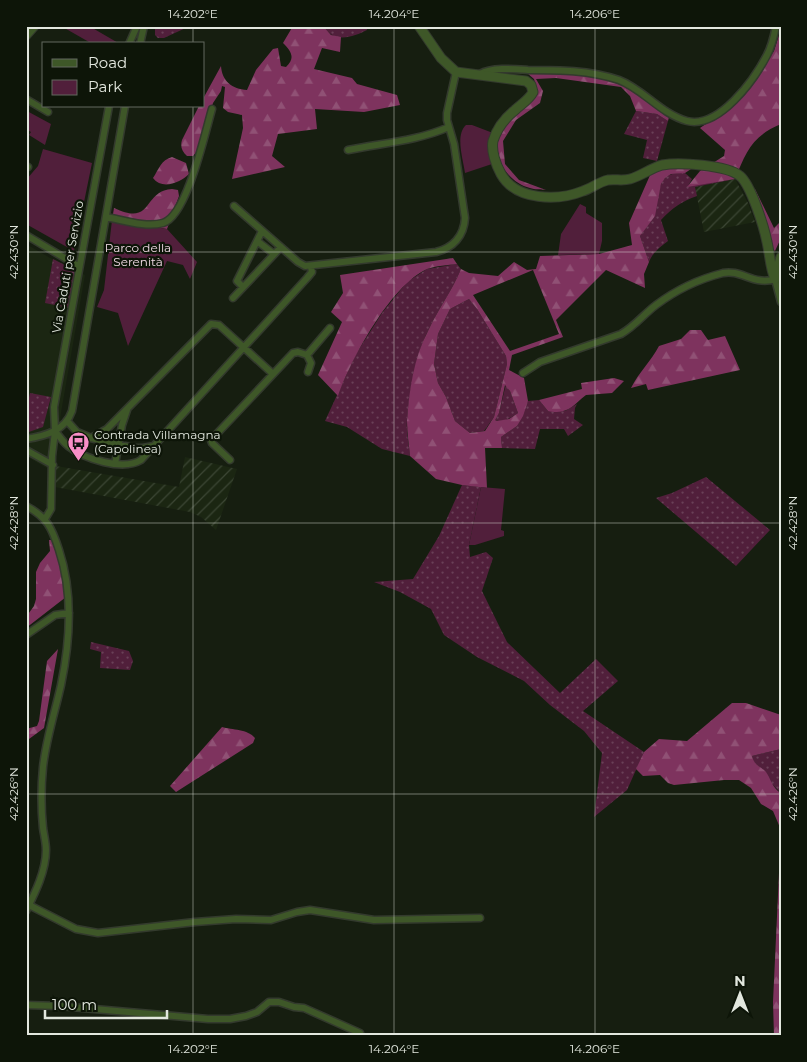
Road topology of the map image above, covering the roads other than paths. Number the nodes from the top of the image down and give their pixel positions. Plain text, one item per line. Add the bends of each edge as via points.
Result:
1 (34, 26) edge
2 (138, 26) edge
3 (144, 26) edge
4 (419, 26) edge
5 (776, 26) edge
6 (26, 35) edge
7 (130, 42) edge
8 (140, 42) edge
9 (456, 72) junction
10 (478, 76) junction
11 (26, 99) edge
12 (109, 108) edge
13 (125, 108) edge
14 (212, 109) dead end
15 (48, 112) dead end
16 (448, 127) junction
17 (348, 150) dead end
18 (234, 206) dead end
19 (106, 216) junction
20 (262, 231) junction
21 (26, 234) edge
22 (257, 241) junction
23 (281, 247) junction
24 (274, 254) junction
25 (781, 257) edge
26 (78, 266) junction
27 (312, 266) junction
28 (775, 279) junction
29 (244, 287) junction
30 (234, 298) dead end
31 (781, 302) edge
32 (330, 328) dead end
33 (244, 348) junction
34 (307, 355) junction
35 (308, 372) dead end
36 (523, 373) dead end
37 (273, 374) junction
38 (128, 408) junction
39 (68, 422) junction
40 (55, 431) junction
41 (92, 438) junction
42 (26, 440) edge
43 (119, 445) junction
44 (155, 446) junction
45 (26, 450) edge
46 (230, 460) dead end
47 (115, 464) junction
48 (53, 467) junction
49 (26, 506) edge
50 (45, 518) junction
51 (69, 614) junction
52 (26, 635) edge
53 (28, 908) edge
54 (480, 918) dead end
55 (26, 1005) edge
56 (360, 1034) dead end

1 - 6 street
2 - 7 street
3 - 8 street
4 - 9 street
5 - 10 street via 767,55 750,80 729,106 702,122 686,121 622,81 608,77 578,71 520,69 484,72
9 - 10 street
9 - 16 street via 447,112
10 - 28 street via 526,81 533,92 501,123 493,141 496,164 507,182 528,194 561,197 585,191 608,180 630,179 663,165 700,164 738,174 756,205
11 - 15 street
12 - 26 street, Via Caduti per Servizio
13 - 19 street
14 - 19 street via 186,195 174,216 159,224 144,224
16 - 17 street via 430,135
16 - 27 street via 454,144 465,218 456,242 436,252
18 - 20 street
19 - 39 street
20 - 22 street
20 - 23 street
21 - 26 street
22 - 24 street
22 - 29 street via 237,281
23 - 24 street
23 - 27 street via 298,262
24 - 29 street
25 - 28 street
26 - 40 street, Via Caduti per Servizio via 54,407
27 - 33 street via 312,272
28 - 31 street
28 - 36 street via 765,282 732,272 712,276 673,293 629,330 540,362
29 - 30 street
32 - 34 street
33 - 37 street
33 - 38 street via 219,325 211,324
33 - 44 street
34 - 35 street via 311,363
34 - 37 street via 293,353
37 - 46 street via 211,440
38 - 41 street via 107,429
38 - 43 street
39 - 40 street
39 - 41 street via 77,432
40 - 42 street
40 - 47 street via 67,446
40 - 48 street, Via Caduti per Servizio
41 - 43 street
43 - 44 street
43 - 47 street
44 - 47 street via 136,463
45 - 48 street
48 - 50 street, Via Caduti per Servizio via 51,509
49 - 50 street
50 - 51 street via 67,577
51 - 52 street via 55,615
51 - 53 street via 61,683 43,766 45,860
53 - 54 street via 76,929 98,933 195,922 271,920 310,910 374,920
55 - 56 street via 230,1019 257,1012 273,1001 304,1008

